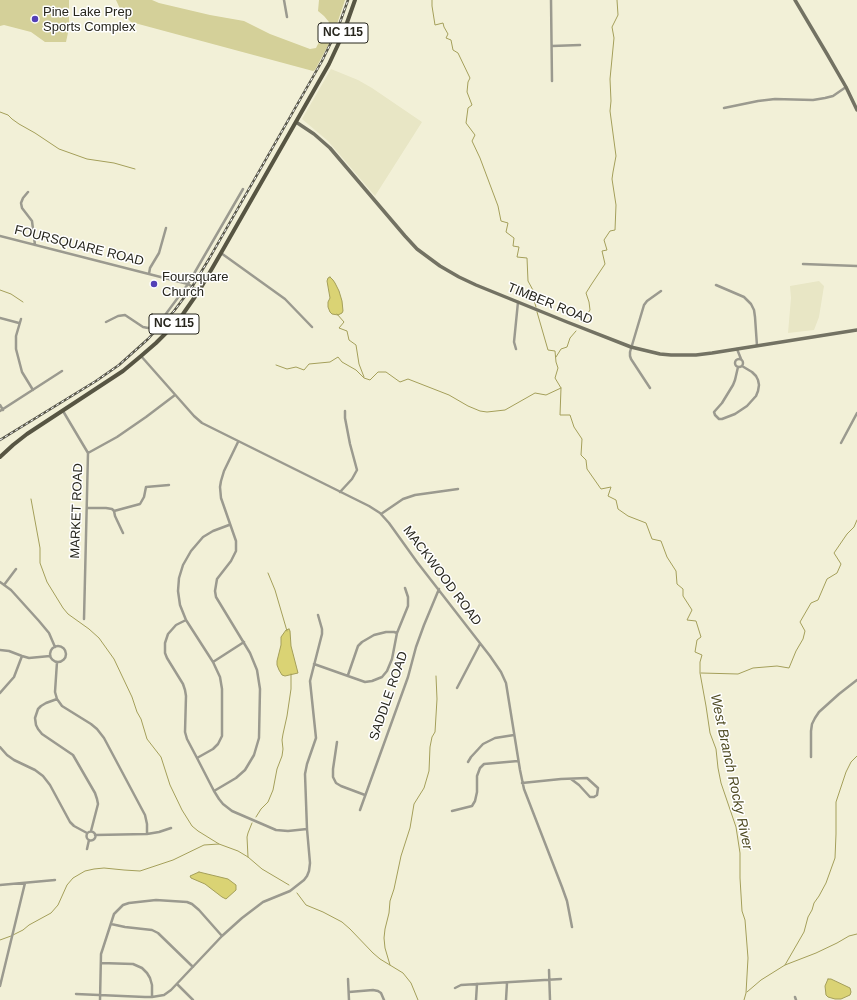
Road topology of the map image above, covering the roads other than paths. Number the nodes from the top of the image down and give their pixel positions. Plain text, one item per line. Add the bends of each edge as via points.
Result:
1 (284, 0) edge
2 (355, 0) edge
3 (551, 0) edge
4 (795, 0) edge
5 (287, 17) dead end
6 (580, 45) dead end
7 (552, 46) junction
8 (552, 81) dead end
9 (846, 87) junction
10 (724, 108) dead end
11 (857, 110) edge
12 (296, 122) junction
13 (243, 189) dead end
14 (28, 192) dead end
15 (166, 228) dead end
16 (0, 236) edge
17 (35, 245) junction
18 (221, 253) junction
19 (803, 264) dead end
20 (857, 266) edge
21 (149, 274) junction
22 (188, 284) junction
23 (716, 285) dead end
24 (199, 291) junction
25 (661, 291) dead end
26 (518, 302) junction
27 (0, 318) edge
28 (21, 319) dead end
29 (106, 322) dead end
30 (19, 323) junction
31 (312, 327) dead end
32 (857, 330) edge
33 (757, 346) junction
34 (631, 347) junction
35 (516, 349) dead end
36 (738, 351) junction
37 (141, 356) junction
38 (739, 360) junction
39 (740, 366) junction
40 (62, 371) dead end
41 (650, 388) dead end
42 (33, 390) junction
43 (175, 395) junction
44 (0, 406) edge
45 (1, 411) edge
46 (63, 411) junction
47 (345, 411) dead end
48 (857, 413) edge
49 (238, 442) junction
50 (841, 444) dead end
51 (88, 453) junction
52 (0, 457) edge
53 (168, 485) dead end
54 (458, 489) dead end
55 (340, 492) junction
56 (87, 508) junction
57 (114, 511) junction
58 (381, 514) junction
59 (229, 525) junction
60 (122, 533) dead end
61 (16, 569) dead end
62 (0, 582) edge
63 (4, 586) junction
64 (405, 588) dead end
65 (439, 589) junction
66 (318, 615) dead end
67 (84, 619) dead end
68 (186, 620) junction
69 (397, 634) junction
70 (244, 642) junction
71 (480, 644) junction
72 (55, 647) junction
73 (0, 650) edge
74 (22, 656) junction
75 (50, 656) junction
76 (57, 662) junction
77 (213, 662) junction
78 (314, 664) junction
79 (348, 675) junction
80 (857, 680) edge
81 (457, 688) dead end
82 (0, 694) edge
83 (57, 699) junction
84 (514, 735) junction
85 (337, 742) dead end
86 (0, 747) edge
87 (811, 757) dead end
88 (197, 758) junction
89 (518, 761) junction
90 (468, 762) dead end
91 (571, 779) junction
92 (522, 783) junction
93 (214, 791) junction
94 (365, 795) junction
95 (360, 810) dead end
96 (452, 811) dead end
97 (171, 828) dead end
98 (307, 829) junction
99 (92, 831) junction
100 (87, 833) junction
101 (148, 834) junction
102 (95, 835) junction
103 (89, 840) junction
104 (87, 849) dead end
105 (55, 880) dead end
106 (25, 883) junction
107 (0, 886) edge
108 (111, 924) junction
109 (572, 927) dead end
110 (222, 936) junction
111 (101, 963) junction
112 (193, 967) junction
113 (549, 970) dead end
114 (348, 979) dead end
115 (561, 979) dead end
116 (550, 980) junction
117 (507, 982) junction
118 (177, 984) junction
119 (477, 984) junction
120 (0, 986) edge
121 (455, 988) dead end
122 (349, 992) junction
123 (76, 994) dead end
124 (100, 995) junction
125 (152, 997) junction
126 (100, 1000) edge
127 (194, 1000) edge
128 (349, 1000) edge
129 (384, 1000) edge
130 (476, 1000) edge
131 (506, 1000) edge
132 (550, 1000) edge

1 - 5 street
2 - 12 main road, NC 115 via 333,55
3 - 7 street
4 - 9 street
6 - 7 street
7 - 8 street
9 - 10 street via 825,98 758,100
9 - 11 street
12 - 18 main road, NC 115
12 - 26 street, TIMBER ROAD via 330,148 417,249 445,270
13 - 22 street
14 - 17 street via 21,203 32,221
15 - 21 street via 159,254
16 - 17 street, FOURSQUARE ROAD
17 - 21 street, FOURSQUARE ROAD
18 - 24 main road, NC 115
18 - 31 street via 285,299
19 - 20 street
21 - 22 street, FOURSQUARE ROAD
22 - 24 street, FOURSQUARE ROAD
22 - 29 street via 157,326 143,327 125,316 118,316
23 - 33 street via 744,297 751,304 755,317
24 - 37 main road, NC 115 via 170,329
25 - 34 street via 644,304
26 - 34 street, TIMBER ROAD
26 - 35 street via 514,342
27 - 30 street
28 - 30 street
30 - 42 street via 16,349 22,372
32 - 33 street, TIMBER ROAD
33 - 36 street, TIMBER ROAD
34 - 36 street, TIMBER ROAD via 678,355
34 - 41 street via 631,359
36 - 38 street
37 - 43 street, MACKWOOD ROAD
37 - 46 main road, NC 115
38 - 39 street via 743,363
38 - 39 street via 735,361 735,364
39 - 39 street via 756,376 758,391 747,406 735,414 719,419 714,412 733,385
40 - 42 street
42 - 45 street
43 - 49 street, MACKWOOD ROAD via 202,423
43 - 51 street via 117,437
44 - 45 street
46 - 51 street, MARKET ROAD
46 - 52 main road, NC 115 via 27,434
47 - 55 street via 350,444 358,470
48 - 50 street
49 - 55 street, MACKWOOD ROAD
49 - 59 street via 224,471 220,487
51 - 56 street, MARKET ROAD
53 - 57 street via 146,488 140,504
54 - 58 street via 403,499
55 - 58 street, MACKWOOD ROAD
56 - 57 street via 106,508
56 - 67 street, MARKET ROAD
57 - 60 street
58 - 65 street, MACKWOOD ROAD
59 - 68 street via 213,530 203,537 183,565 178,591
59 - 70 street via 236,541 236,551 217,579 215,591 216,597
61 - 63 street
62 - 63 street
63 - 72 street via 11,590 49,633
64 - 69 street via 408,606
65 - 71 street, MACKWOOD ROAD
65 - 94 street, SADDLE ROAD via 416,647 408,677
66 - 78 street via 322,634
68 - 77 street
68 - 88 street via 171,630 164,648 185,690 185,732
69 - 79 street via 386,632 362,642 358,646
69 - 79 street via 392,659 382,677 365,682
70 - 77 street
70 - 93 street via 259,678 258,744 245,770
71 - 81 street
71 - 84 street, MACKWOOD ROAD via 506,683
72 - 75 street via 51,650
72 - 76 street via 62,646 66,653 64,659
73 - 74 street
74 - 75 street
74 - 82 street via 14,677
75 - 76 street
76 - 83 street
77 - 88 street via 222,689 222,736 213,749
78 - 79 street
78 - 98 street via 310,680 316,738 305,774
80 - 87 street via 815,718 811,731
83 - 99 street via 38,709 36,725 42,734 74,755 95,793 97,808
83 - 101 street via 62,706 91,724 104,738 145,815
84 - 89 street, MACKWOOD ROAD
84 - 90 street via 494,738 483,744
85 - 94 street via 333,769 336,783
86 - 100 street via 14,760 43,776 70,822
88 - 93 street
89 - 92 street, MACKWOOD ROAD
89 - 96 street via 484,764 480,768 477,792 472,806
91 - 91 street via 590,797 597,795 598,788 587,778
91 - 92 street
92 - 109 street, MACKWOOD ROAD via 567,901
93 - 98 street via 223,804 232,811 267,826 282,831
94 - 95 street, SADDLE ROAD
97 - 101 street
98 - 110 street via 310,863 304,880 290,891 260,904
99 - 100 street
99 - 102 street
100 - 103 street via 86,837
101 - 102 street
102 - 103 street via 94,839
103 - 104 street
105 - 106 street
106 - 107 street
106 - 120 street
108 - 110 street via 114,914 123,905 156,900 178,901 192,904
108 - 111 street via 102,948
108 - 112 street via 158,932
110 - 112 street
111 - 124 street
111 - 125 street via 133,964 142,968 150,978
112 - 118 street
113 - 116 street
114 - 122 street
115 - 116 street
116 - 117 street
116 - 132 street
117 - 119 street
117 - 131 street
118 - 125 street via 164,994
118 - 127 street
119 - 121 street
119 - 130 street
122 - 128 street
122 - 129 street via 378,991
123 - 124 street
124 - 125 street
124 - 126 street

